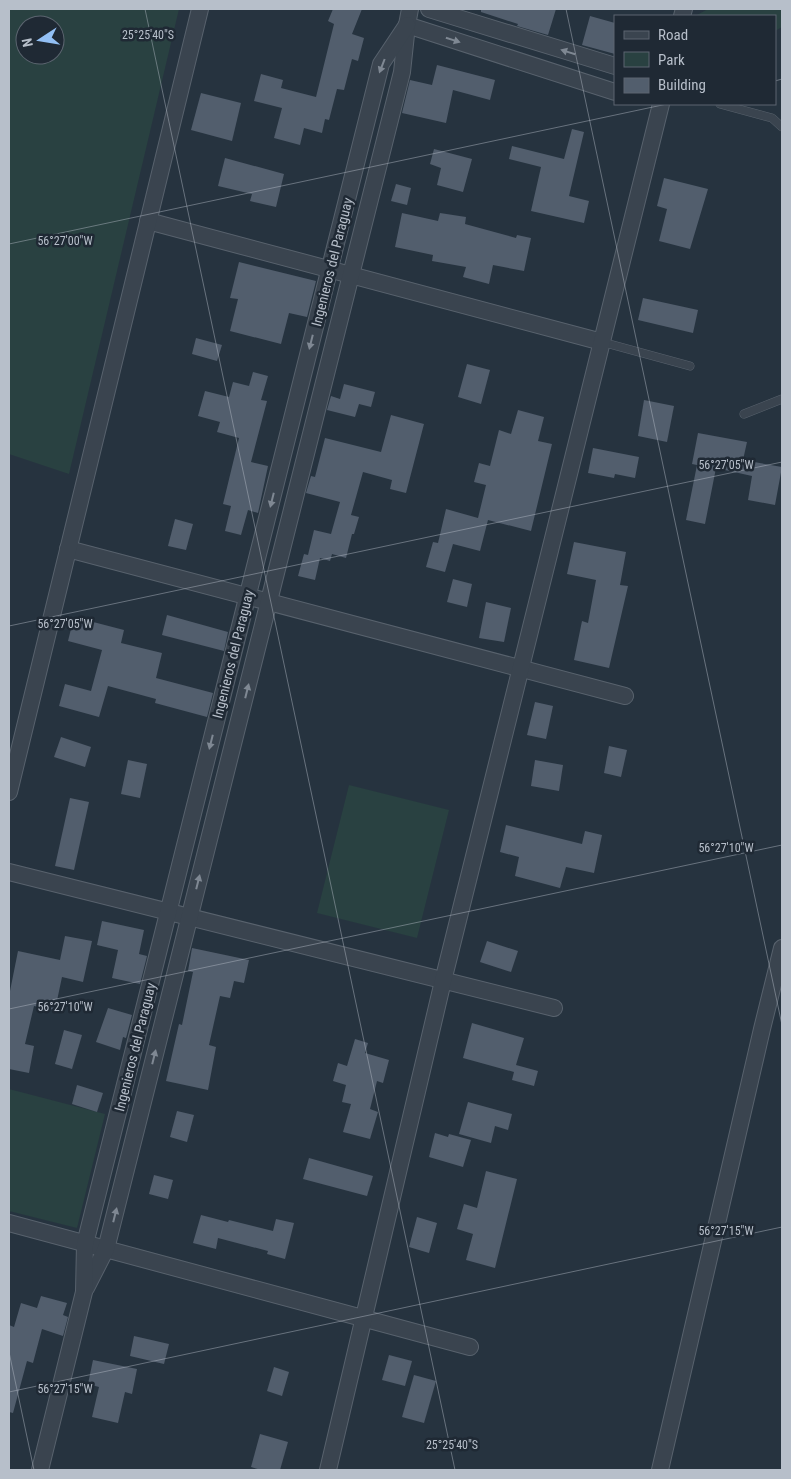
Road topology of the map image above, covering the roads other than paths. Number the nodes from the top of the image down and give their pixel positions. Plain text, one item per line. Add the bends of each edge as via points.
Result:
1 (200, 9) edge
2 (429, 9) edge
3 (408, 17) edge
4 (614, 66) edge
5 (614, 92) edge
6 (657, 105) edge
7 (724, 105) edge
8 (782, 126) edge
9 (148, 221) junction
10 (330, 269) junction
11 (351, 275) junction
12 (602, 342) junction
13 (690, 366) dead end
14 (782, 399) edge
15 (744, 414) dead end
16 (68, 548) junction
17 (248, 596) junction
18 (269, 602) junction
19 (520, 669) junction
20 (625, 696) dead end
21 (9, 792) edge
22 (9, 872) edge
23 (169, 912) junction
24 (190, 917) junction
25 (782, 948) edge
26 (443, 981) junction
27 (554, 1008) dead end
28 (9, 1223) edge
29 (85, 1244) junction
30 (106, 1249) junction
31 (84, 1292) junction
32 (364, 1319) junction
33 (470, 1347) dead end
34 (40, 1470) edge
35 (328, 1470) edge
36 (660, 1470) edge

1 - 9 street
4 -> 2 street
3 -> 5 street
3 -> 10 street, Ingenieros del Paraguay via 381,64
3 - 11 street, Ingenieros del Paraguay via 402,72
6 - 12 street
7 - 8 lane via 772,118
9 - 10 street
9 - 16 street
10 - 11 street
10 -> 17 street, Ingenieros del Paraguay
11 - 12 street
11 - 18 street, Ingenieros del Paraguay
12 - 13 lane
12 - 19 street
14 - 15 lane
16 - 17 street
16 - 21 street
17 - 18 street
17 -> 23 street, Ingenieros del Paraguay
18 - 19 street
24 -> 18 street, Ingenieros del Paraguay
19 - 20 street
19 - 26 street
22 - 23 street
23 - 24 street
23 - 29 street, Ingenieros del Paraguay
24 - 26 street
30 -> 24 street, Ingenieros del Paraguay
25 - 36 street
26 - 27 street
26 - 32 street
28 - 29 street
29 - 30 street
29 - 31 street, Ingenieros del Paraguay
30 - 31 street, Ingenieros del Paraguay
30 - 32 street
31 - 34 street, Ingenieros del Paraguay
32 - 33 street
32 - 35 street

